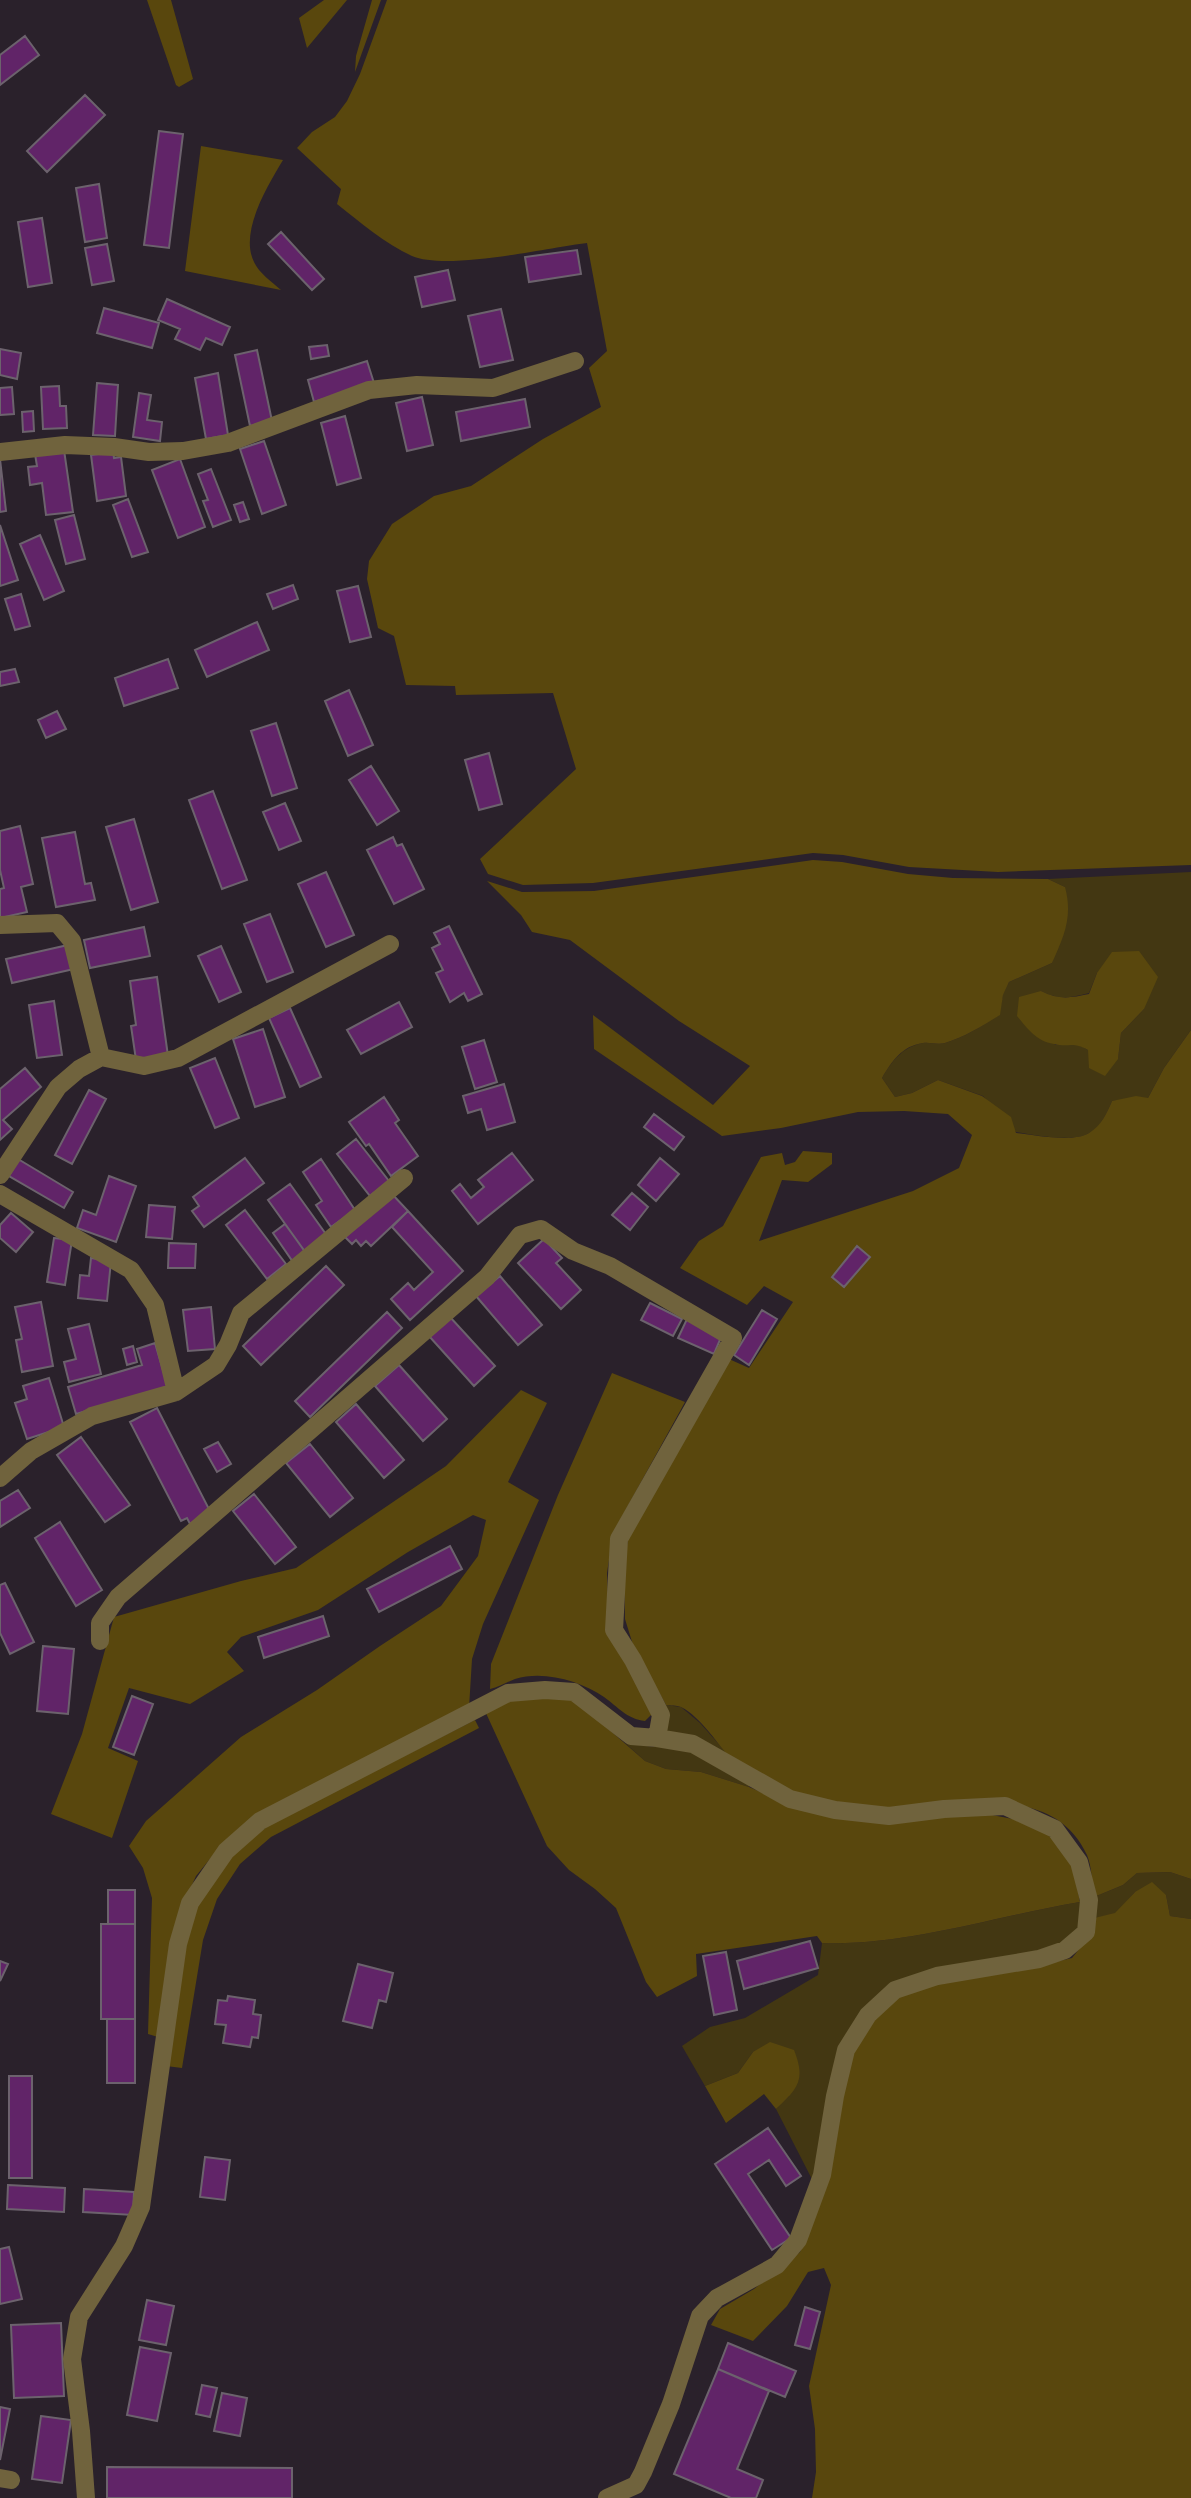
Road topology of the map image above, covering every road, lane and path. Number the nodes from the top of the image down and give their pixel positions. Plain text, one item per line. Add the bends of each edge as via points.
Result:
1 (575, 361) dead end
2 (0, 452) edge
3 (0, 925) edge
4 (390, 944) dead end
5 (101, 1057) junction
6 (0, 1175) edge
7 (404, 1178) dead end
8 (0, 1194) edge
9 (176, 1392) junction
10 (0, 1478) edge
11 (100, 1641) dead end
12 (657, 1738) junction
13 (86, 2498) edge
14 (607, 2498) edge

1 - 2 street via 493,388 417,385 369,390 229,443 183,451 65,445
3 - 5 street via 57,923 72,941
4 - 5 street via 178,1058 144,1066
5 - 6 street via 58,1087
7 - 9 street via 241,1313 216,1365
8 - 9 street via 131,1270 155,1305
9 - 10 street via 92,1416 30,1451
11 - 12 street via 100,1623 118,1597 487,1277 520,1235 541,1229 733,1338 619,1539 614,1630 661,1715
12 - 13 street via 631,1736 574,1692 508,1693 260,1821 226,1851 190,1903 178,1944 141,2207 124,2246 79,2317 72,2359
12 - 14 street via 693,1744 790,1799 835,1810 889,1816 1005,1806 1055,1829 1079,1862 1089,1900 1086,1931 1065,1950 1040,1959 937,1976 895,1990 868,2015 846,2050 822,2175 798,2240 777,2265 717,2298 700,2316 643,2472 636,2485

